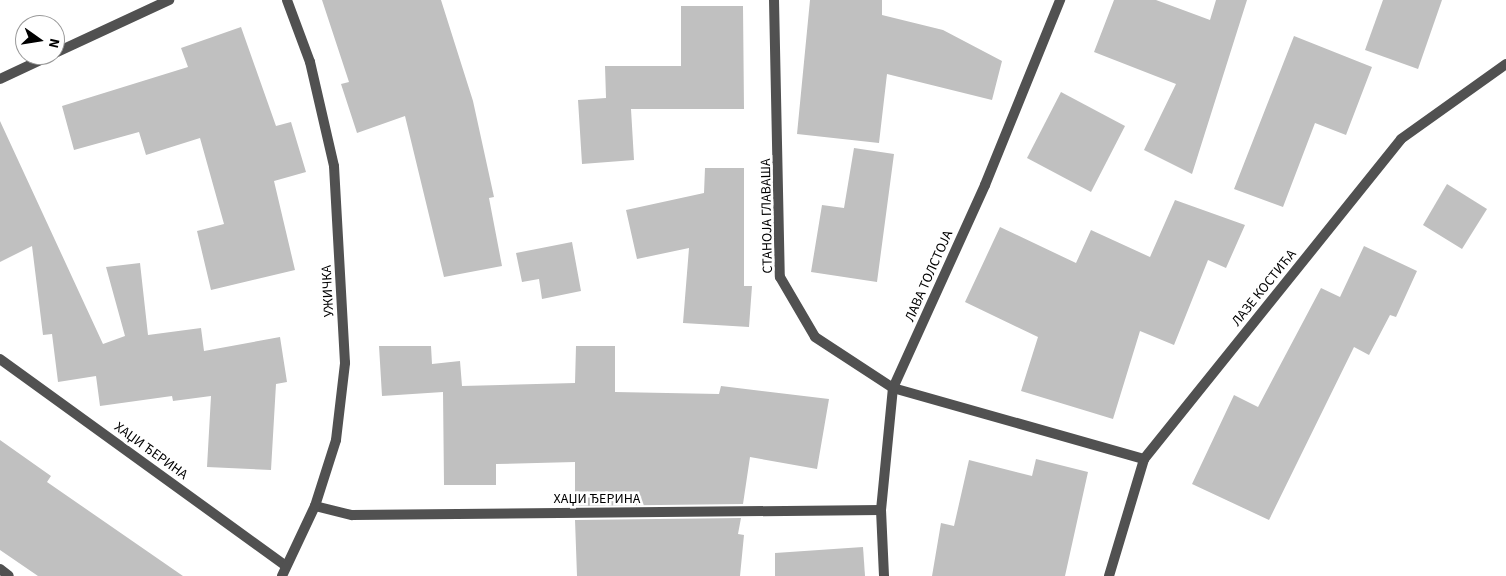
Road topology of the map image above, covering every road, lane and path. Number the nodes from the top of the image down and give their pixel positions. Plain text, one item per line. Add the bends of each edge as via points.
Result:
1 (169, 0) edge
2 (287, 0) edge
3 (774, 0) edge
4 (1060, 0) edge
5 (65, 48) edge
6 (1506, 64) edge
7 (30, 65) edge
8 (0, 79) edge
9 (0, 359) edge
10 (893, 388) junction
11 (1144, 459) junction
12 (315, 506) junction
13 (881, 510) junction
14 (286, 566) junction
15 (0, 569) edge
16 (9, 576) edge
17 (282, 576) edge
18 (884, 576) edge
19 (1109, 576) edge

1 - 5 street
2 - 12 street, УЖИЧКА via 310,62 334,166 342,274 345,363 336,440
3 - 10 street, СТАНОЈА ГЛАВАША via 780,277 814,337
4 - 10 street, ЛАВА ТОЛСТОЈА via 985,185
6 - 11 street, ЛАЗЕ КОСТИЋА via 1402,139
7 - 8 street
9 - 14 street, ХАЏИ ЂЕРИНА
10 - 11 street, СТАНОЈА ГЛАВАША
10 - 13 street, ЛАВА ТОЛСТОЈА
11 - 19 street, ЛАЗЕ КОСТИЋА
12 - 13 street, ХАЏИ ЂЕРИНА via 352,514
12 - 14 street, УЖИЧКА
13 - 18 street, ЛАВА ТОЛСТОЈА
14 - 17 street, УЖИЧКА
15 - 16 street

